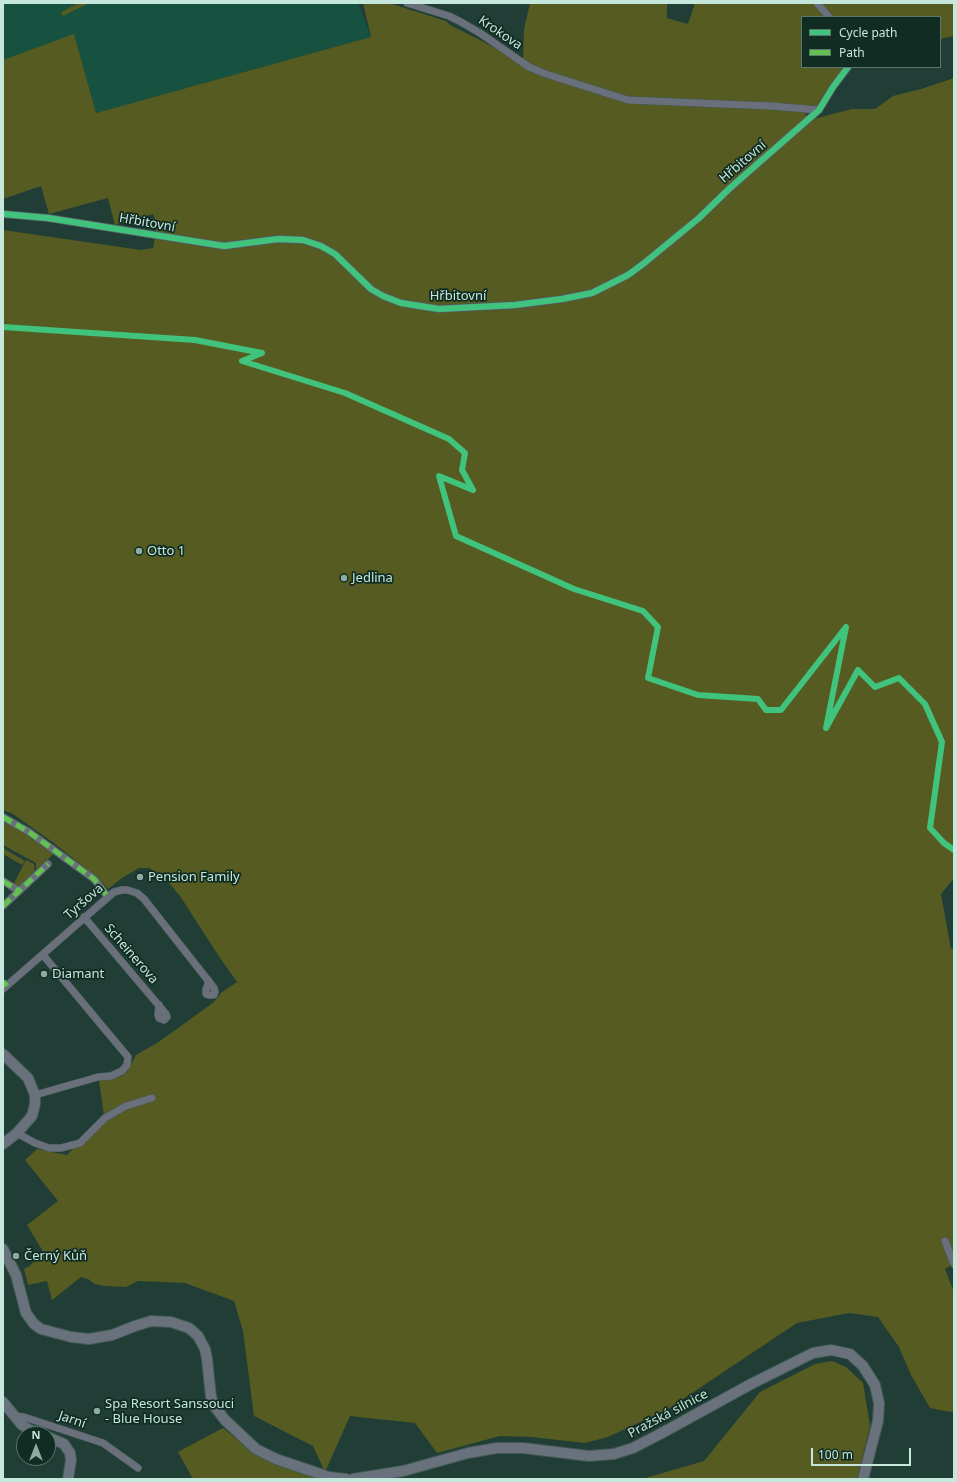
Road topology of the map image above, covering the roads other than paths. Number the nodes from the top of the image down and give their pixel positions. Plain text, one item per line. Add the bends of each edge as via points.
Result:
1 (407, 3) edge
2 (817, 3) edge
3 (827, 16) edge
4 (847, 68) edge
5 (819, 110) junction
6 (3, 214) edge
7 (3, 817) edge
8 (48, 864) dead end
9 (3, 882) edge
10 (19, 891) junction
11 (108, 897) junction
12 (3, 906) edge
13 (84, 917) junction
14 (43, 955) junction
15 (208, 980) dead end
16 (4, 986) edge
17 (159, 1005) dead end
18 (3, 1054) edge
19 (35, 1095) junction
20 (152, 1098) dead end
21 (17, 1133) junction
22 (3, 1144) edge
23 (945, 1242) dead end
24 (3, 1249) edge
25 (954, 1264) edge
26 (3, 1402) edge
27 (14, 1416) junction
28 (25, 1426) edge
29 (56, 1440) edge
30 (138, 1468) dead end
31 (68, 1479) edge
32 (346, 1479) edge
33 (353, 1479) edge
34 (863, 1479) edge

1 - 5 street, Krokova via 461,22 529,67 628,100
2 - 3 street
4 - 5 street, Hřbitovní
5 - 6 street, Hřbitovní via 699,218 628,275 592,293 515,306 439,309 401,303 371,289 335,254 303,240 278,239 224,246 48,218
7 - 11 street via 29,832 94,880
8 - 10 street
9 - 10 street
10 - 12 street
11 - 13 street, Tyršova
11 - 15 street, Tyršova via 118,890 137,893
13 - 14 street, Tyršova
13 - 17 street, Scheinerova
14 - 16 street, Tyršova
14 - 19 street via 128,1057 122,1071 111,1076 98,1077
18 - 19 street via 28,1078
19 - 21 street via 32,1116
20 - 21 street via 121,1109 105,1118 80,1143 61,1148 35,1144
21 - 22 street
23 - 25 street
24 - 32 street via 16,1276 26,1312 41,1329 89,1339 112,1335 151,1321 171,1322 189,1328 198,1336 205,1349 211,1397 225,1420 256,1449 276,1459 329,1477
26 - 27 street
27 - 28 street
27 - 30 street, Jarní via 103,1443
29 - 31 street via 64,1444 70,1453
33 - 34 street, Pražská silnice via 403,1471 468,1453 497,1448 523,1448 589,1456 614,1454 633,1448 813,1353 831,1350 850,1354 863,1366 875,1385 879,1403 878,1421

